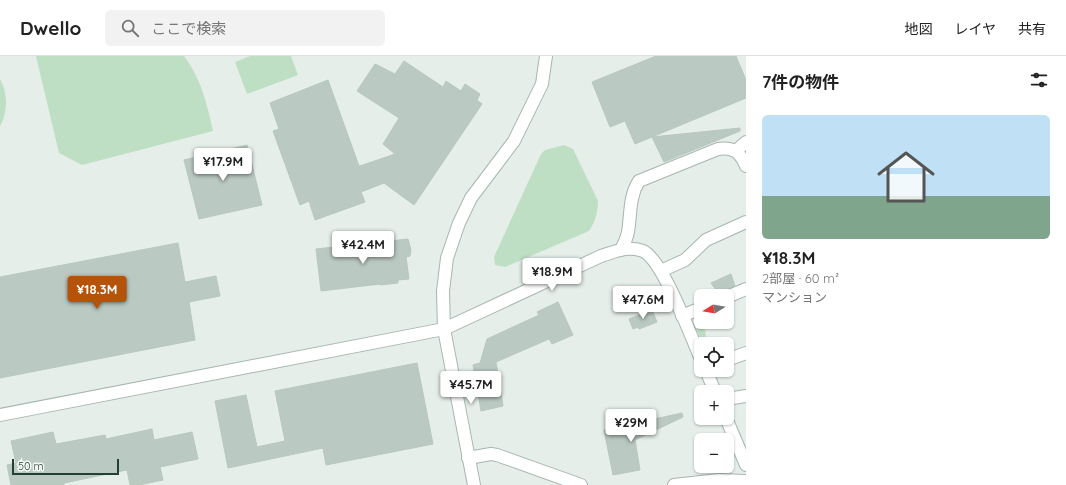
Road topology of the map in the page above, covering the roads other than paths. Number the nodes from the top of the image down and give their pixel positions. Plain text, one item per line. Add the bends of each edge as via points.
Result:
1 (546, 56) edge
2 (746, 142) edge
3 (736, 151) junction
4 (746, 166) edge
5 (746, 222) edge
6 (621, 250) junction
7 (661, 271) junction
8 (746, 289) edge
9 (734, 294) edge
10 (694, 311) edge
11 (682, 316) junction
12 (444, 328) junction
13 (694, 343) edge
14 (746, 353) edge
15 (734, 357) edge
16 (746, 396) edge
17 (734, 398) edge
18 (0, 415) edge
19 (729, 425) edge
20 (468, 458) junction
21 (746, 465) edge
22 (746, 481) edge
23 (474, 485) edge
24 (581, 485) edge
25 (674, 485) edge

1 - 12 street via 542,84 514,141 471,198 459,223 447,258 443,291
2 - 3 street
3 - 4 street
3 - 6 street via 728,148 718,149 639,181 633,192 628,234
5 - 7 street via 706,240 685,260
6 - 7 street via 634,249 644,252
6 - 12 street via 601,256
7 - 11 street
8 - 9 street
10 - 11 street
11 - 13 street
12 - 18 street
12 - 20 street
14 - 15 street
16 - 17 street
19 - 21 street
20 - 23 street
20 - 24 street via 497,455
22 - 25 street via 719,480

